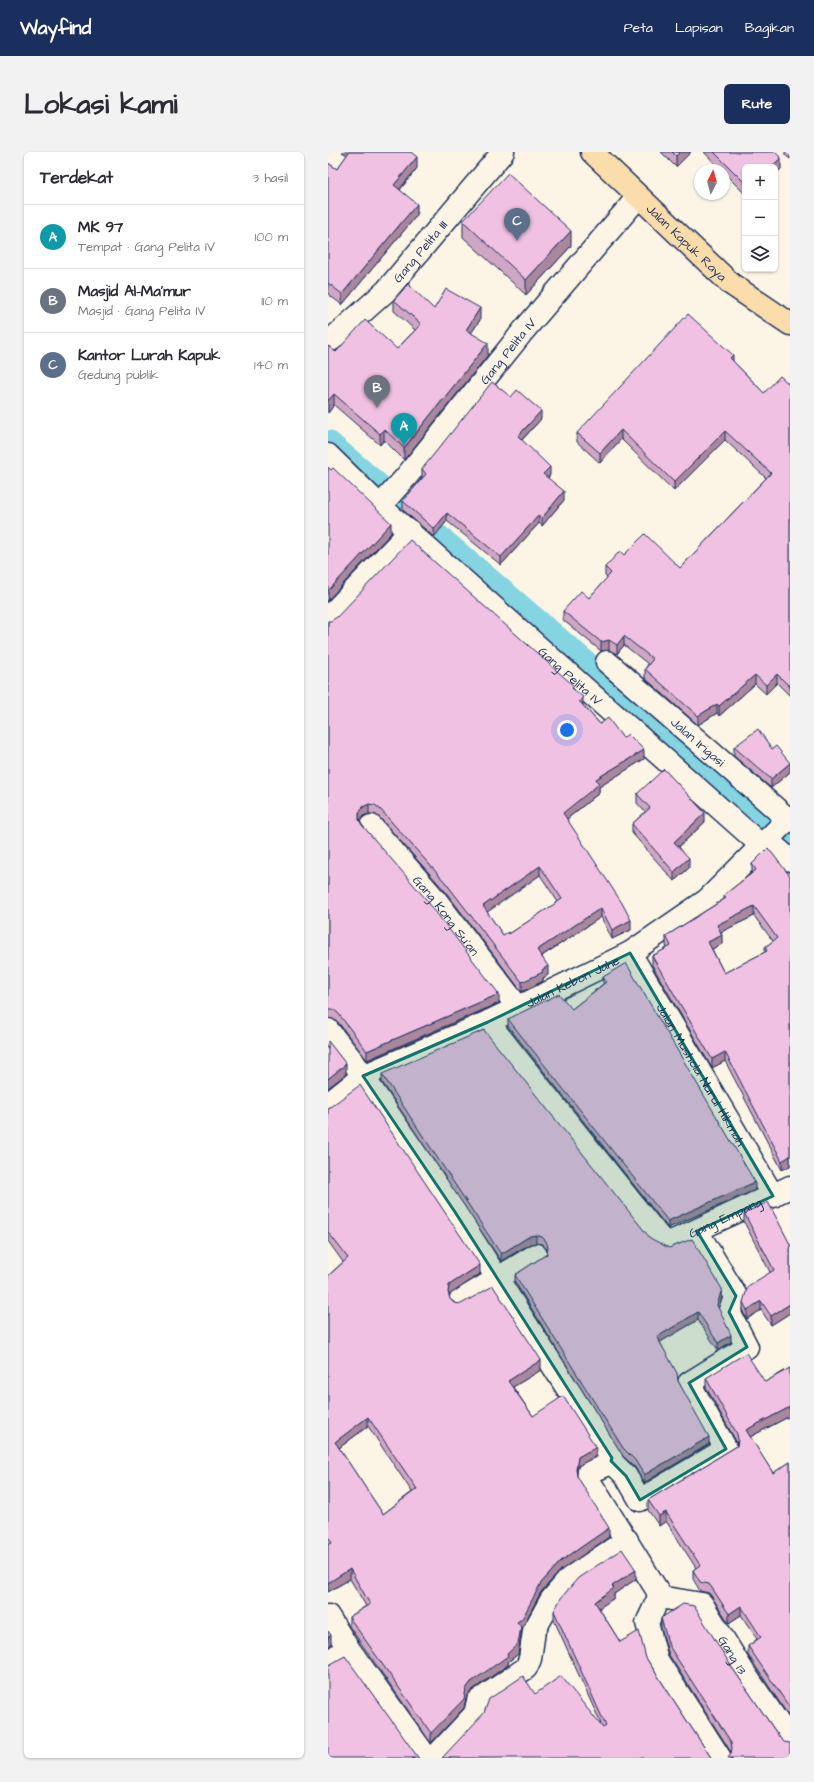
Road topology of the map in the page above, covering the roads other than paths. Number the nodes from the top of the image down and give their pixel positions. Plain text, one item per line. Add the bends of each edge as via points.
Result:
1 (503, 152) edge
2 (592, 152) edge
3 (638, 197) junction
4 (790, 324) edge
5 (328, 340) edge
6 (328, 455) edge
7 (382, 503) junction
8 (410, 531) junction
9 (328, 618) edge
10 (607, 662) dead end
11 (371, 826) dead end
12 (778, 829) edge
13 (790, 860) edge
14 (630, 953) junction
15 (518, 1007) junction
16 (488, 1022) junction
17 (328, 1030) edge
18 (363, 1076) junction
19 (328, 1104) edge
20 (782, 1192) edge
21 (697, 1231) junction
22 (536, 1255) dead end
23 (498, 1278) junction
24 (460, 1301) dead end
25 (611, 1461) junction
26 (627, 1540) junction
27 (659, 1597) junction
28 (328, 1616) edge
29 (348, 1648) junction
30 (328, 1662) edge
31 (790, 1740) edge
32 (427, 1758) edge
33 (434, 1758) edge
34 (720, 1758) edge

1 - 5 street, Gang Pelita III via 386,291
2 - 3 main road, Jalan Kapuk Raya
3 - 4 main road, Jalan Kapuk Raya via 731,284
3 - 7 street, Gang Pelita IV via 524,330 406,477
6 - 7 street, Gang Pelita IV
7 - 8 street, Gang Pelita IV
8 - 9 street
8 - 12 street, Gang Pelita IV
10 - 12 street, Jalan Irigasi
11 - 15 street, Gang Kong Su'an via 435,899
12 - 13 street, Jalan Irigasi
12 - 14 street, Jalan Kebon Jahe via 707,900
14 - 15 street, Jalan Kebon Jahe
14 - 20 street, Jalan Mushola Nurul Hikmah
15 - 16 street, Jalan Kebon Jahe
16 - 18 street, Jalan Kebon Jahe
16 - 21 street, Gang Empang via 660,1238 669,1243
17 - 18 street
18 - 19 street, Jalan Kebon Jahe
18 - 23 street
20 - 21 street, Gang Empang
21 - 25 street via 736,1296 729,1312 747,1347 688,1383 726,1449 640,1500 626,1476
22 - 23 street
23 - 24 street
23 - 25 street via 611,1457
25 - 26 street via 588,1473 588,1477
26 - 27 street
26 - 33 street via 570,1578 551,1600 534,1631 530,1659 526,1668 478,1701 475,1714
27 - 31 street, Gang 13 via 702,1604
27 - 34 street via 647,1623 657,1660
28 - 29 street
29 - 30 street
29 - 32 street

